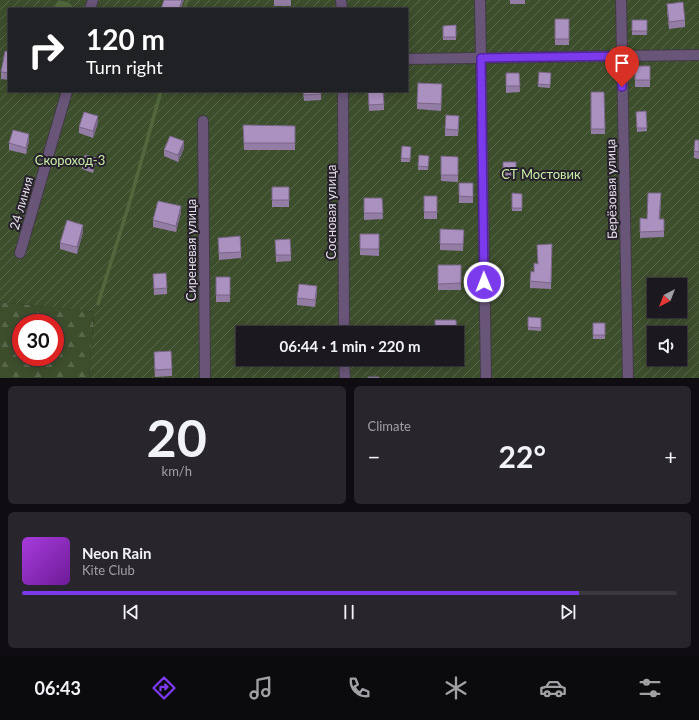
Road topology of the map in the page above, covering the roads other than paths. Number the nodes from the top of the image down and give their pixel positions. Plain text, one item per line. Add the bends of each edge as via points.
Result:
1 (480, 0) edge
2 (621, 0) edge
3 (699, 55) edge
4 (622, 56) junction
5 (481, 58) junction
6 (408, 59) edge
7 (67, 92) edge
8 (343, 92) edge
9 (203, 121) dead end
10 (20, 253) dead end
11 (344, 326) edge
12 (344, 366) edge
13 (205, 378) edge
14 (345, 378) edge
15 (486, 378) edge
16 (628, 378) edge

1 - 5 street
2 - 4 street, Берёзовая улица
3 - 4 street
4 - 5 street
4 - 16 street, Берёзовая улица
5 - 6 street
5 - 15 street
7 - 10 street, 24 линия
8 - 11 street, Сосновая улица
9 - 13 street, Сиреневая улица
12 - 14 street

